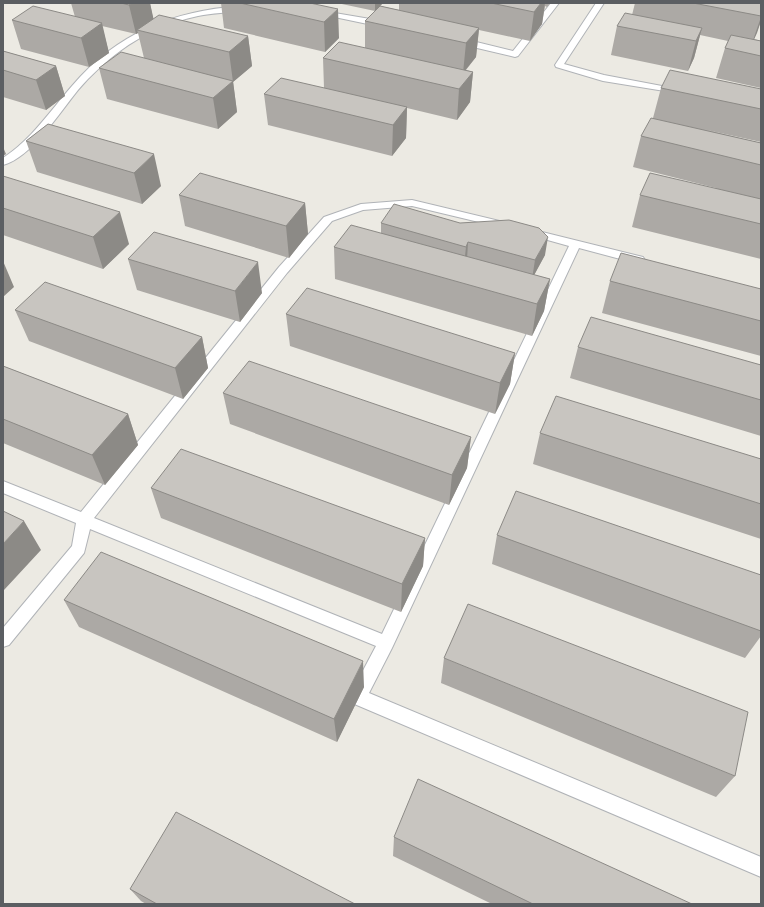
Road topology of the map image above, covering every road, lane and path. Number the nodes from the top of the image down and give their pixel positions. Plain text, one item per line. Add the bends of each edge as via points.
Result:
1 (555, 3) edge
2 (600, 3) edge
3 (250, 7) edge
4 (312, 10) edge
5 (395, 27) edge
6 (449, 39) edge
7 (692, 94) edge
8 (3, 162) edge
9 (576, 244) junction
10 (652, 263) edge
11 (3, 487) edge
12 (84, 520) junction
13 (3, 640) edge
14 (386, 643) junction
15 (761, 866) edge

1 - 6 lane via 515,54
2 - 7 lane via 559,64 603,78
3 - 8 lane via 222,9 182,17 154,26 124,43 83,78 47,124 24,148
4 - 5 lane
9 - 10 lane
9 - 12 lane via 412,203 361,207 328,219 283,270
9 - 14 lane
11 - 12 lane
12 - 13 lane via 79,548
12 - 14 lane
14 - 15 lane via 358,697

